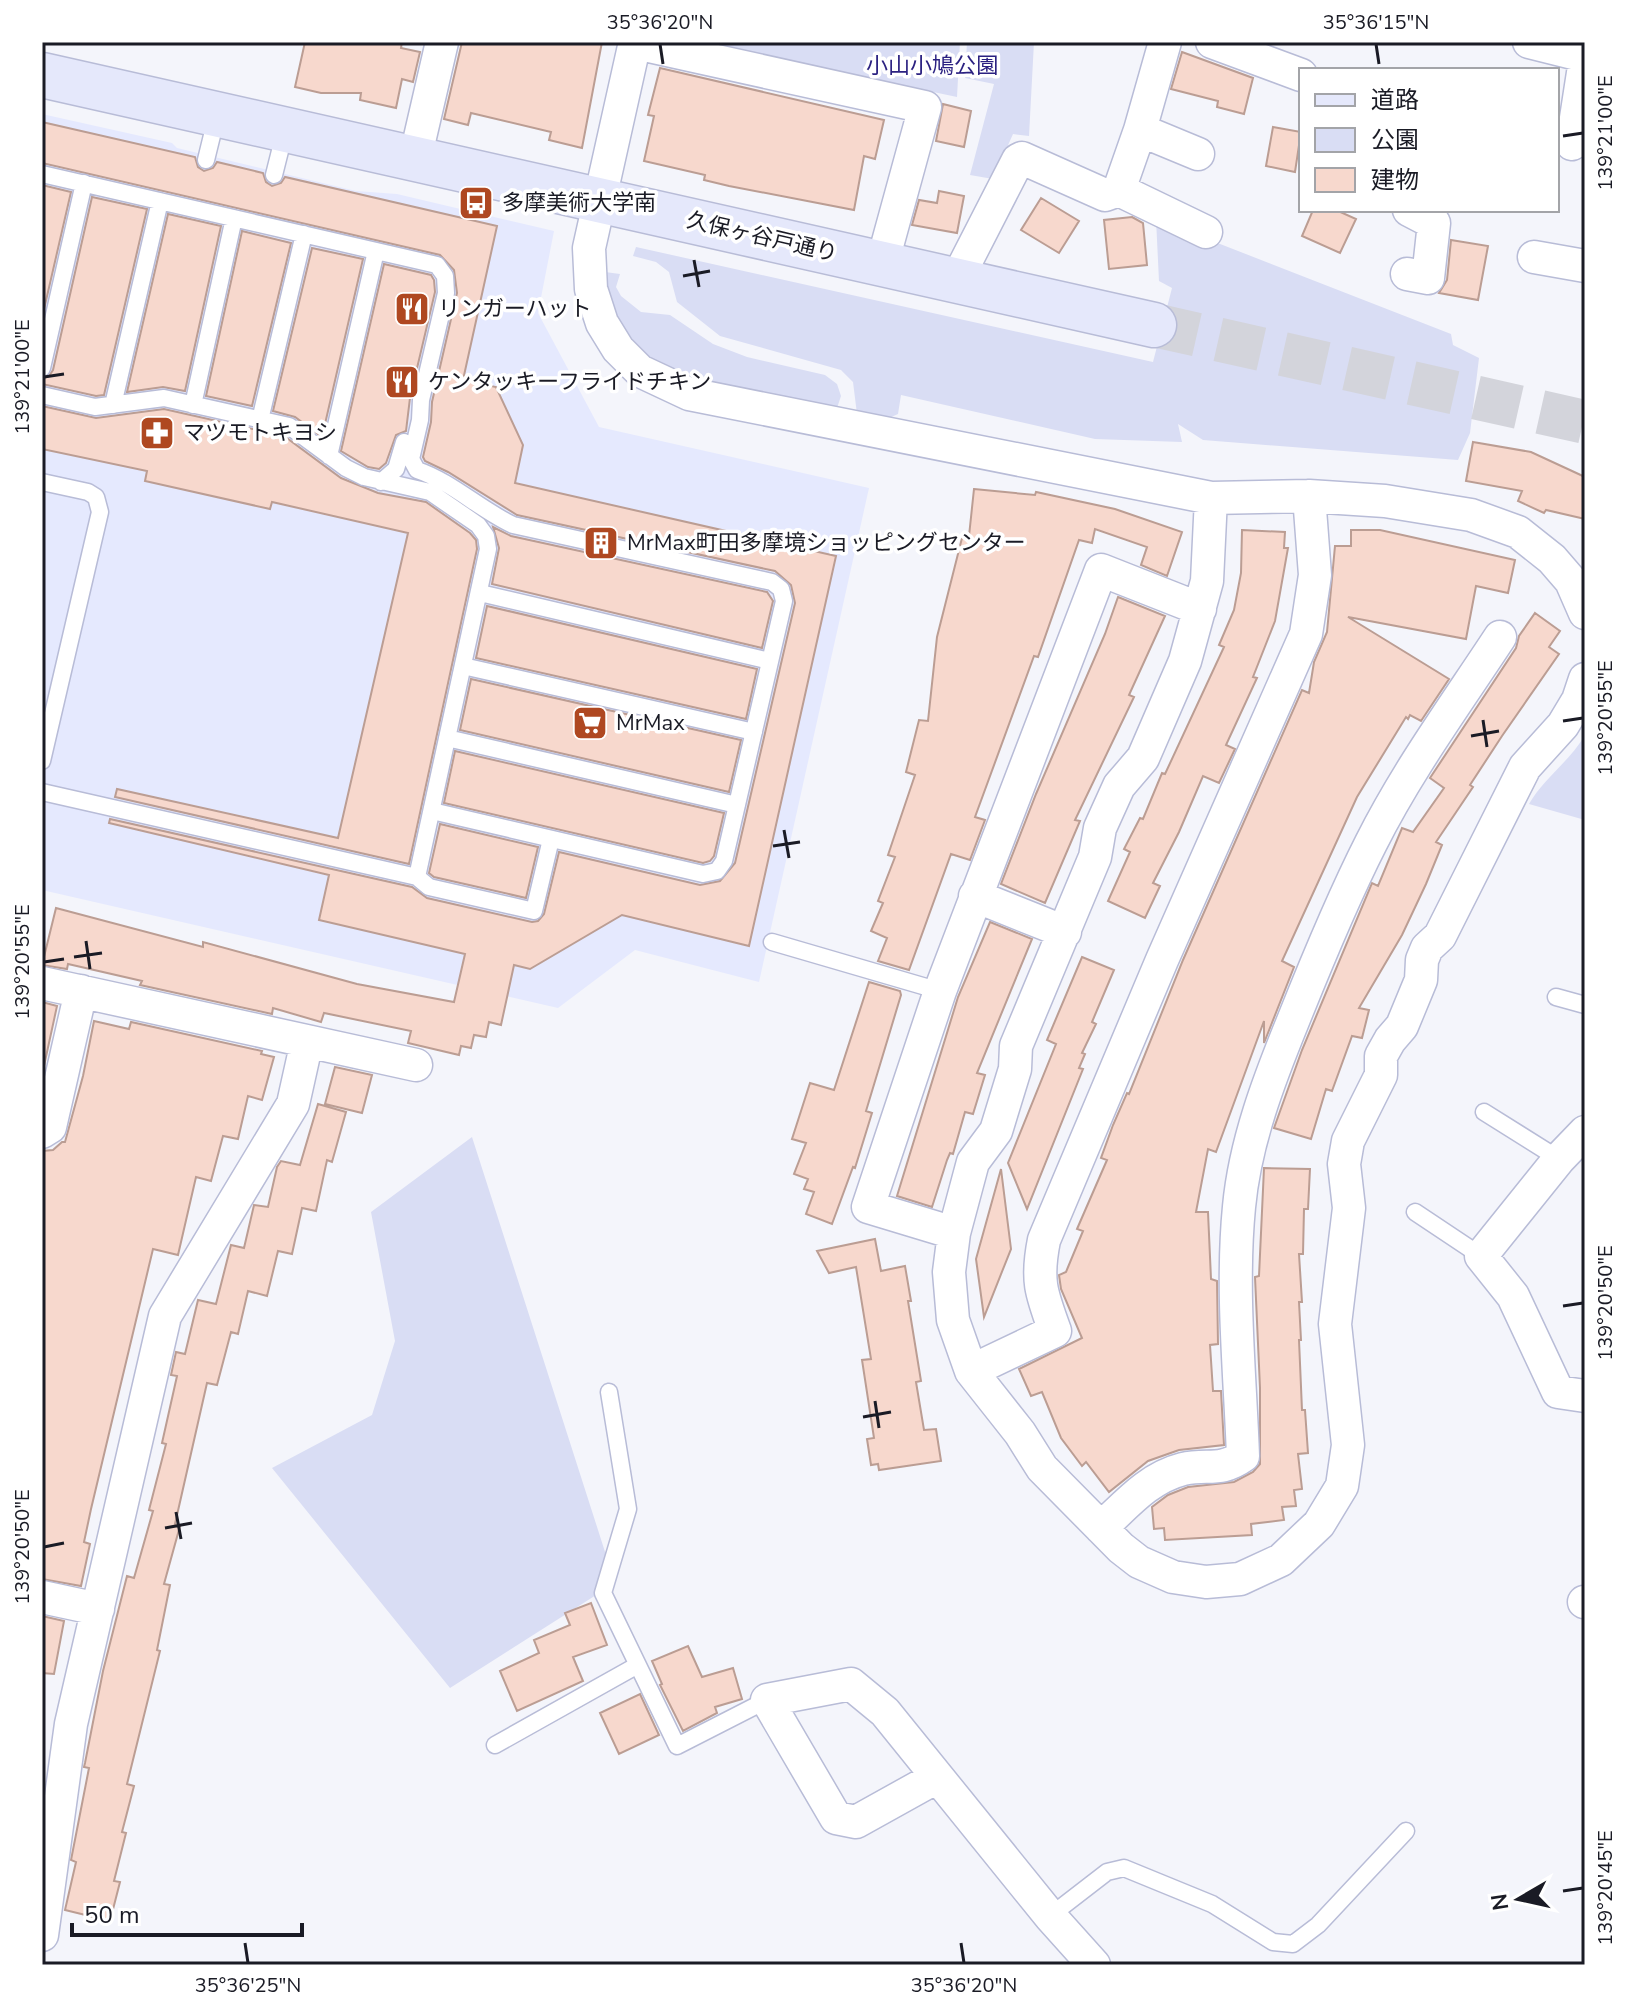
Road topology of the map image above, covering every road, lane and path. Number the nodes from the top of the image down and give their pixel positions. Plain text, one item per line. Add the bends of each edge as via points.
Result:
1 (442, 42) edge
2 (635, 42) edge
3 (1165, 42) edge
4 (1212, 42) edge
5 (1529, 42) edge
6 (1585, 58) edge
7 (1299, 74) edge
8 (42, 75) edge
9 (217, 114) junction
10 (286, 129) junction
11 (1140, 130) junction
12 (1571, 146) edge
13 (1198, 154) dead end
14 (415, 159) junction
15 (206, 160) dead end
16 (42, 174) edge
17 (274, 175) dead end
18 (84, 183) junction
19 (1119, 190) junction
20 (160, 201) junction
21 (600, 201) junction
22 (1413, 212) edge
23 (234, 218) junction
24 (1206, 232) dead end
25 (304, 234) junction
26 (376, 251) junction
27 (1534, 257) dead end
28 (882, 264) junction
29 (1585, 266) edge
30 (1407, 274) dead end
31 (956, 281) junction
32 (1154, 325) tunnel mouth
33 (42, 368) edge
34 (42, 395) edge
35 (421, 400) junction
36 (113, 405) junction
37 (193, 405) junction
38 (260, 420) junction
39 (329, 456) junction
40 (42, 482) edge
41 (381, 482) junction
42 (1309, 496) junction
43 (1211, 498) junction
44 (480, 593) junction
45 (1200, 609) junction
46 (1585, 613) edge
47 (1500, 637) dead end
48 (770, 661) junction
49 (463, 666) junction
50 (1585, 679) edge
51 (754, 732) junction
52 (447, 738) junction
53 (42, 761) edge
54 (42, 792) edge
55 (737, 805) junction
56 (432, 811) junction
57 (551, 839) junction
58 (417, 877) junction
59 (975, 896) junction
60 (1065, 932) junction
61 (772, 942) dead end
62 (42, 983) edge
63 (81, 991) junction
64 (940, 991) junction
65 (1556, 997) dead end
66 (1585, 1005) edge
67 (307, 1041) junction
68 (416, 1065) dead end
69 (1484, 1112) dead end
70 (42, 1132) edge
71 (1585, 1132) edge
72 (1559, 1159) junction
73 (1415, 1212) dead end
74 (954, 1233) junction
75 (1481, 1256) junction
76 (971, 1371) junction
77 (609, 1392) dead end
78 (1585, 1396) edge
79 (1101, 1528) junction
80 (42, 1597) edge
81 (98, 1609) junction
82 (636, 1666) junction
83 (767, 1700) junction
84 (495, 1745) dead end
85 (937, 1777) junction
86 (1406, 1831) dead end
87 (1050, 1916) junction
88 (42, 1935) edge
89 (1094, 1965) edge

1 - 14 street
2 - 21 street
2 - 28 street via 925,107
3 - 11 street
4 - 7 street
5 - 6 street
6 - 12 street
8 - 9 street, 久保ヶ谷戸通り
9 - 10 street, 久保ヶ谷戸通り
9 - 15 lane
10 - 14 street, 久保ヶ谷戸通り
10 - 17 lane
11 - 13 street
11 - 19 street
14 - 21 street, 久保ヶ谷戸通り
16 - 18 lane
18 - 20 lane
18 - 33 lane
19 - 24 street
19 - 31 street via 1105,195 1018,160
20 - 23 lane
20 - 36 lane
21 - 28 street, 久保ヶ谷戸通り
21 - 43 street via 589,248 591,289 602,323 640,371 664,384 689,394
22 - 30 street via 1434,223 1428,278
23 - 25 lane
23 - 37 lane
25 - 26 lane
25 - 38 lane
26 - 35 lane via 437,265 445,276 446,293
26 - 39 lane
27 - 29 street
28 - 31 street, 久保ヶ谷戸通り
31 - 32 street, 久保ヶ谷戸通り
34 - 36 lane via 95,407
35 - 41 lane via 409,420 396,469
35 - 48 lane via 411,459 417,470 435,476 489,514 513,525 772,582 784,601
36 - 37 lane via 164,398
37 - 38 lane
38 - 39 lane via 289,426
39 - 41 lane
40 - 53 lane via 88,492 96,497 100,512
41 - 44 lane via 430,492 478,525 488,549
42 - 43 street
42 - 46 street via 1471,515 1518,532 1571,581
42 - 76 street via 1315,575 1306,634 1044,1240 1038,1270 1041,1295 1055,1331
43 - 45 street via 1207,581
44 - 48 lane
44 - 49 lane
45 - 59 street via 1101,570
45 - 60 street via 1185,661 1143,758 1119,786 1100,828 1095,857
47 - 79 street via 1371,842 1274,1066 1248,1149 1239,1205 1243,1456 1229,1466 1184,1469 1154,1480
48 - 51 lane
49 - 51 lane
49 - 52 lane
50 - 79 street via 1563,725 1525,767 1440,936 1427,948 1421,980 1402,1026 1381,1056 1381,1075 1348,1141 1344,1164 1349,1208 1335,1324 1348,1445 1342,1486 1319,1524 1281,1560 1240,1579 1206,1582 1173,1577 1139,1562
51 - 55 lane
52 - 55 lane
52 - 56 lane
54 - 58 lane
55 - 57 lane via 724,861 717,871 703,874
56 - 57 lane
56 - 58 lane
57 - 58 lane via 534,911 429,887
59 - 60 street
59 - 64 street
60 - 74 street via 1016,1046 1015,1069 996,1131 973,1162
61 - 64 lane
62 - 63 street
63 - 67 street
63 - 70 street via 50,1127
64 - 74 street via 868,1207
65 - 66 lane
67 - 68 street
67 - 81 street via 293,1104 165,1316
69 - 72 lane
71 - 72 street
72 - 75 street
73 - 75 lane
74 - 76 street via 949,1272 953,1320
75 - 78 street via 1513,1296 1558,1392
76 - 79 street via 1042,1468
77 - 82 lane via 628,1509 603,1593
80 - 81 street
81 - 88 street via 71,1724
82 - 83 lane via 677,1746
82 - 84 lane
83 - 85 street via 851,1684 885,1712
83 - 85 street via 836,1818 856,1822
85 - 87 street
86 - 87 lane via 1318,1925 1293,1944 1273,1942 1212,1904 1124,1868 1107,1872
87 - 89 street

